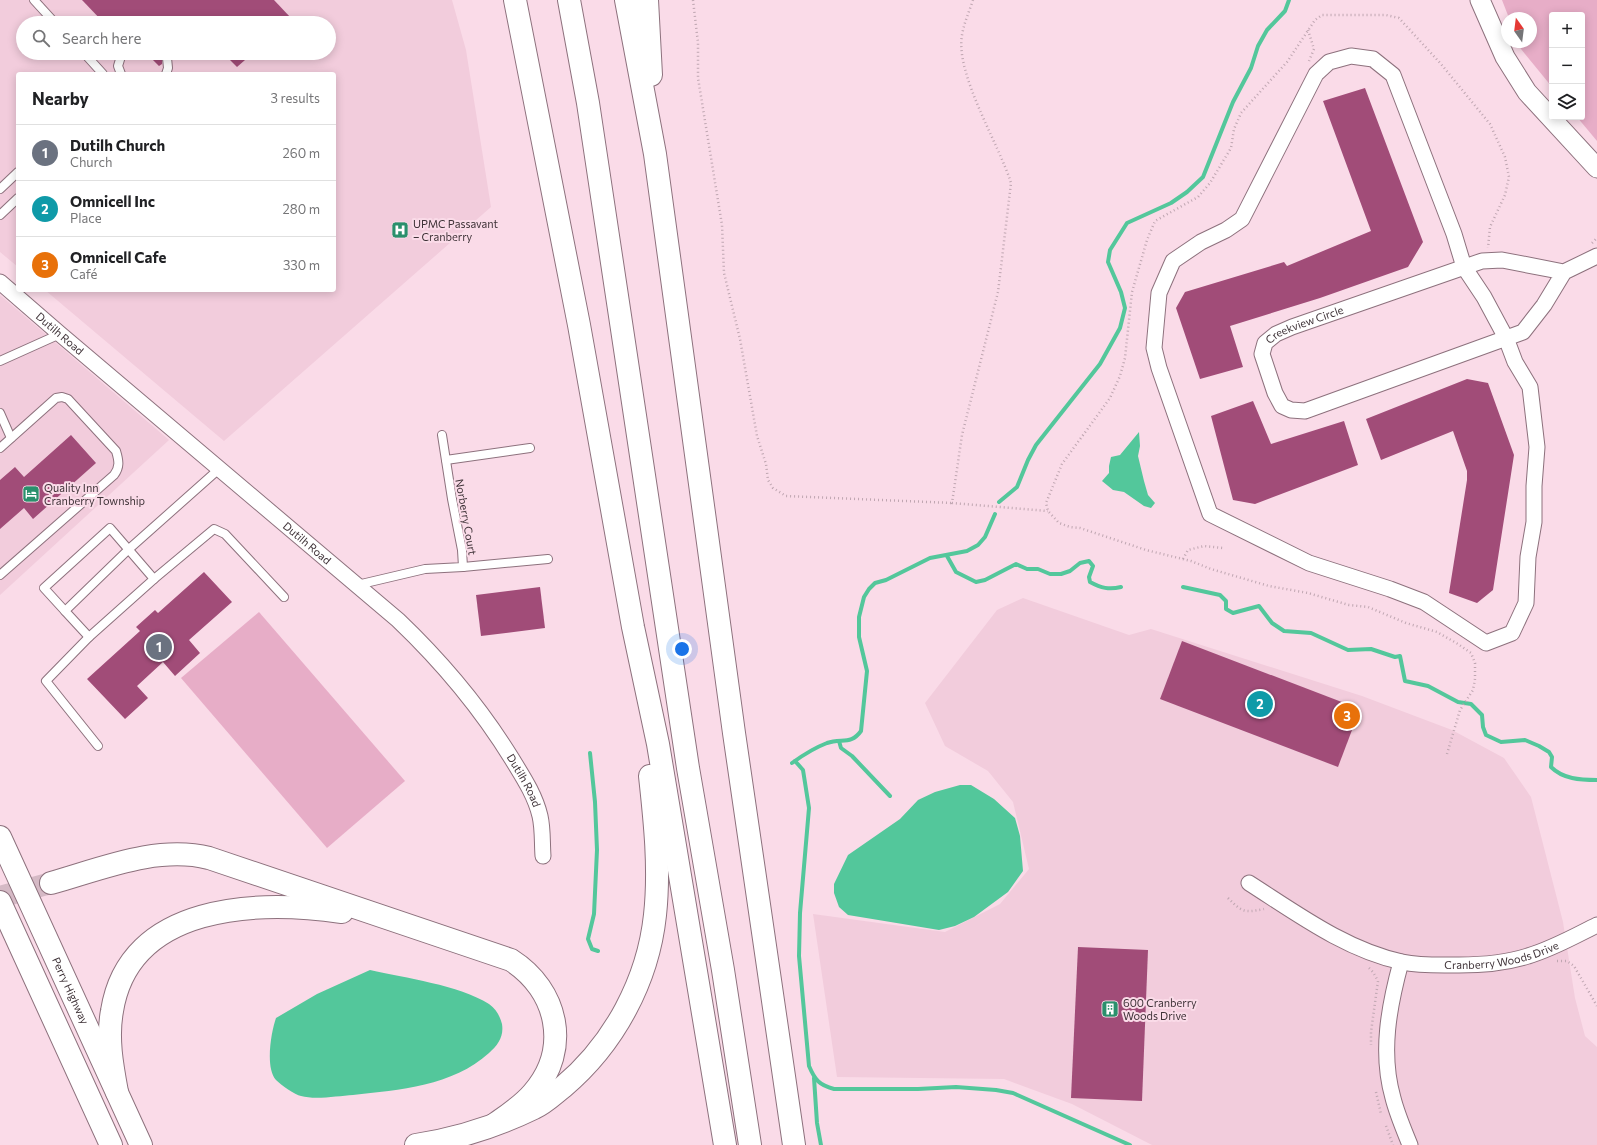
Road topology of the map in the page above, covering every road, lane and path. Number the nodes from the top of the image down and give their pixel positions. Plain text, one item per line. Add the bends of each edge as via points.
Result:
1 (34, 0) edge
2 (505, 0) edge
3 (514, 0) edge
4 (569, 0) edge
5 (626, 0) edge
6 (647, 0) edge
7 (693, 0) edge
8 (973, 0) edge
9 (1480, 0) edge
10 (49, 16) edge
11 (1308, 30) junction
12 (90, 60) edge
13 (120, 60) edge
14 (167, 60) edge
15 (1308, 64) dead end
16 (527, 68) junction
17 (101, 72) edge
18 (120, 72) edge
19 (167, 72) edge
20 (655, 154) junction
21 (1597, 168) edge
22 (16, 174) edge
23 (0, 189) edge
24 (16, 200) edge
25 (0, 215) edge
26 (1488, 251) dead end
27 (1597, 256) edge
28 (1464, 267) junction
29 (1564, 272) junction
30 (0, 282) edge
31 (60, 334) junction
32 (1506, 338) junction
33 (0, 361) edge
34 (0, 413) edge
35 (442, 435) dead end
36 (11, 438) junction
37 (0, 448) edge
38 (530, 448) dead end
39 (446, 460) junction
40 (219, 469) junction
41 (952, 503) junction
42 (1048, 511) junction
43 (1223, 548) dead end
44 (129, 549) junction
45 (548, 559) dead end
46 (1182, 559) junction
47 (463, 567) junction
48 (0, 575) edge
49 (154, 579) junction
50 (357, 585) junction
51 (284, 597) dead end
52 (65, 611) junction
53 (633, 627) junction
54 (89, 637) junction
55 (98, 746) dead end
56 (1447, 754) dead end
57 (0, 837) edge
58 (543, 856) dead end
59 (51, 883) tunnel mouth
60 (1249, 883) dead end
61 (1228, 898) dead end
62 (0, 902) edge
63 (1271, 911) dead end
64 (412, 925) junction
65 (1597, 925) edge
66 (1401, 962) junction
67 (1367, 966) dead end
68 (1371, 1047) dead end
69 (1375, 1088) dead end
70 (117, 1092) junction
71 (495, 1124) junction
72 (111, 1145) edge
73 (141, 1145) edge
74 (416, 1145) edge
75 (725, 1145) edge
76 (750, 1145) edge
77 (794, 1145) edge
78 (1393, 1145) edge
79 (1410, 1145) edge

1 - 10 lane
2 - 16 highway
3 - 16 highway
4 - 76 highway via 588,103 688,768
5 - 20 highway
6 - 20 highway
7 - 41 path via 698,43 698,78 722,225 724,273 768,480 773,488 786,496
8 - 41 path via 962,36 964,65 984,121 1011,183 998,292 962,435
9 - 21 street via 1504,57 1527,92
11 - 15 path via 1314,49
11 - 26 path via 1322,15 1386,15 1398,18 1462,89 1490,124 1505,157 1509,177 1505,196 1490,227
11 - 42 path via 1287,62 1241,113 1234,129 1231,148 1210,183 1198,197 1155,221 1132,292 1125,358 1120,376 1110,398 1062,464 1046,503
12 - 17 lane
13 - 18 lane via 118,66
14 - 19 lane
16 - 53 highway via 580,325
20 - 77 highway via 734,733
22 - 23 lane
24 - 25 lane
27 - 29 street
28 - 29 street, Creekview Circle via 1482,261 1502,260
28 - 32 street
28 - 32 street, Creekview Circle via 1276,334 1265,343 1262,354 1282,406 1305,411
28 - 32 street via 1454,234 1393,75 1373,59 1351,56 1329,62 1316,74 1242,220 1173,260 1159,292 1154,348 1210,514 1310,563 1424,602 1486,643 1512,633 1526,603 1528,557 1534,522 1537,447 1530,387 1515,362
29 - 32 street, Creekview Circle via 1532,321 1522,332
30 - 31 street, Dutilh Road
31 - 33 lane
31 - 40 street, Dutilh Road
34 - 36 lane
35 - 39 lane, Norberry Court
36 - 37 lane
36 - 48 lane via 56,398 62,397 68,399 116,451 119,460 118,470 114,475
38 - 39 lane
39 - 47 lane, Norberry Court
40 - 44 lane
40 - 50 street, Dutilh Road
41 - 42 path
42 - 46 path via 1058,523
43 - 46 path via 1204,546 1188,550
44 - 49 lane
44 - 52 lane
44 - 52 lane via 110,528 44,588
45 - 47 lane
46 - 56 path via 1269,586 1368,607 1406,623 1437,632 1471,653 1476,663 1473,690 1460,710
47 - 50 lane, Norberry Court via 425,569
49 - 51 lane via 214,529 225,534
49 - 54 lane
50 - 58 street, Dutilh Road via 398,620 439,661 491,726 520,772 536,805 542,829
52 - 54 lane
53 - 71 highway via 654,820 655,916 646,959 636,989 612,1034 575,1077 535,1108
53 - 75 highway via 658,744
54 - 55 lane via 46,681
57 - 70 highway, Perry Highway
59 - 64 highway via 148,856 168,853 189,854 209,858
60 - 66 street, Cranberry Woods Drive via 1316,925 1357,946
61 - 63 path via 1247,912 1266,909
62 - 72 highway
64 - 70 highway via 330,910 268,908 202,915 169,928 140,952 125,974 115,998 110,1021 110,1048
64 - 71 highway via 511,960 531,974 550,1006 554,1018 555,1043 546,1076 524,1102
65 - 66 street, Cranberry Woods Drive via 1560,944 1509,961 1477,965
66 - 79 street via 1390,1004 1387,1052 1393,1098
67 - 68 path via 1378,981
69 - 78 path via 1377,1102
70 - 73 highway, Perry Highway
71 - 74 highway via 467,1134

